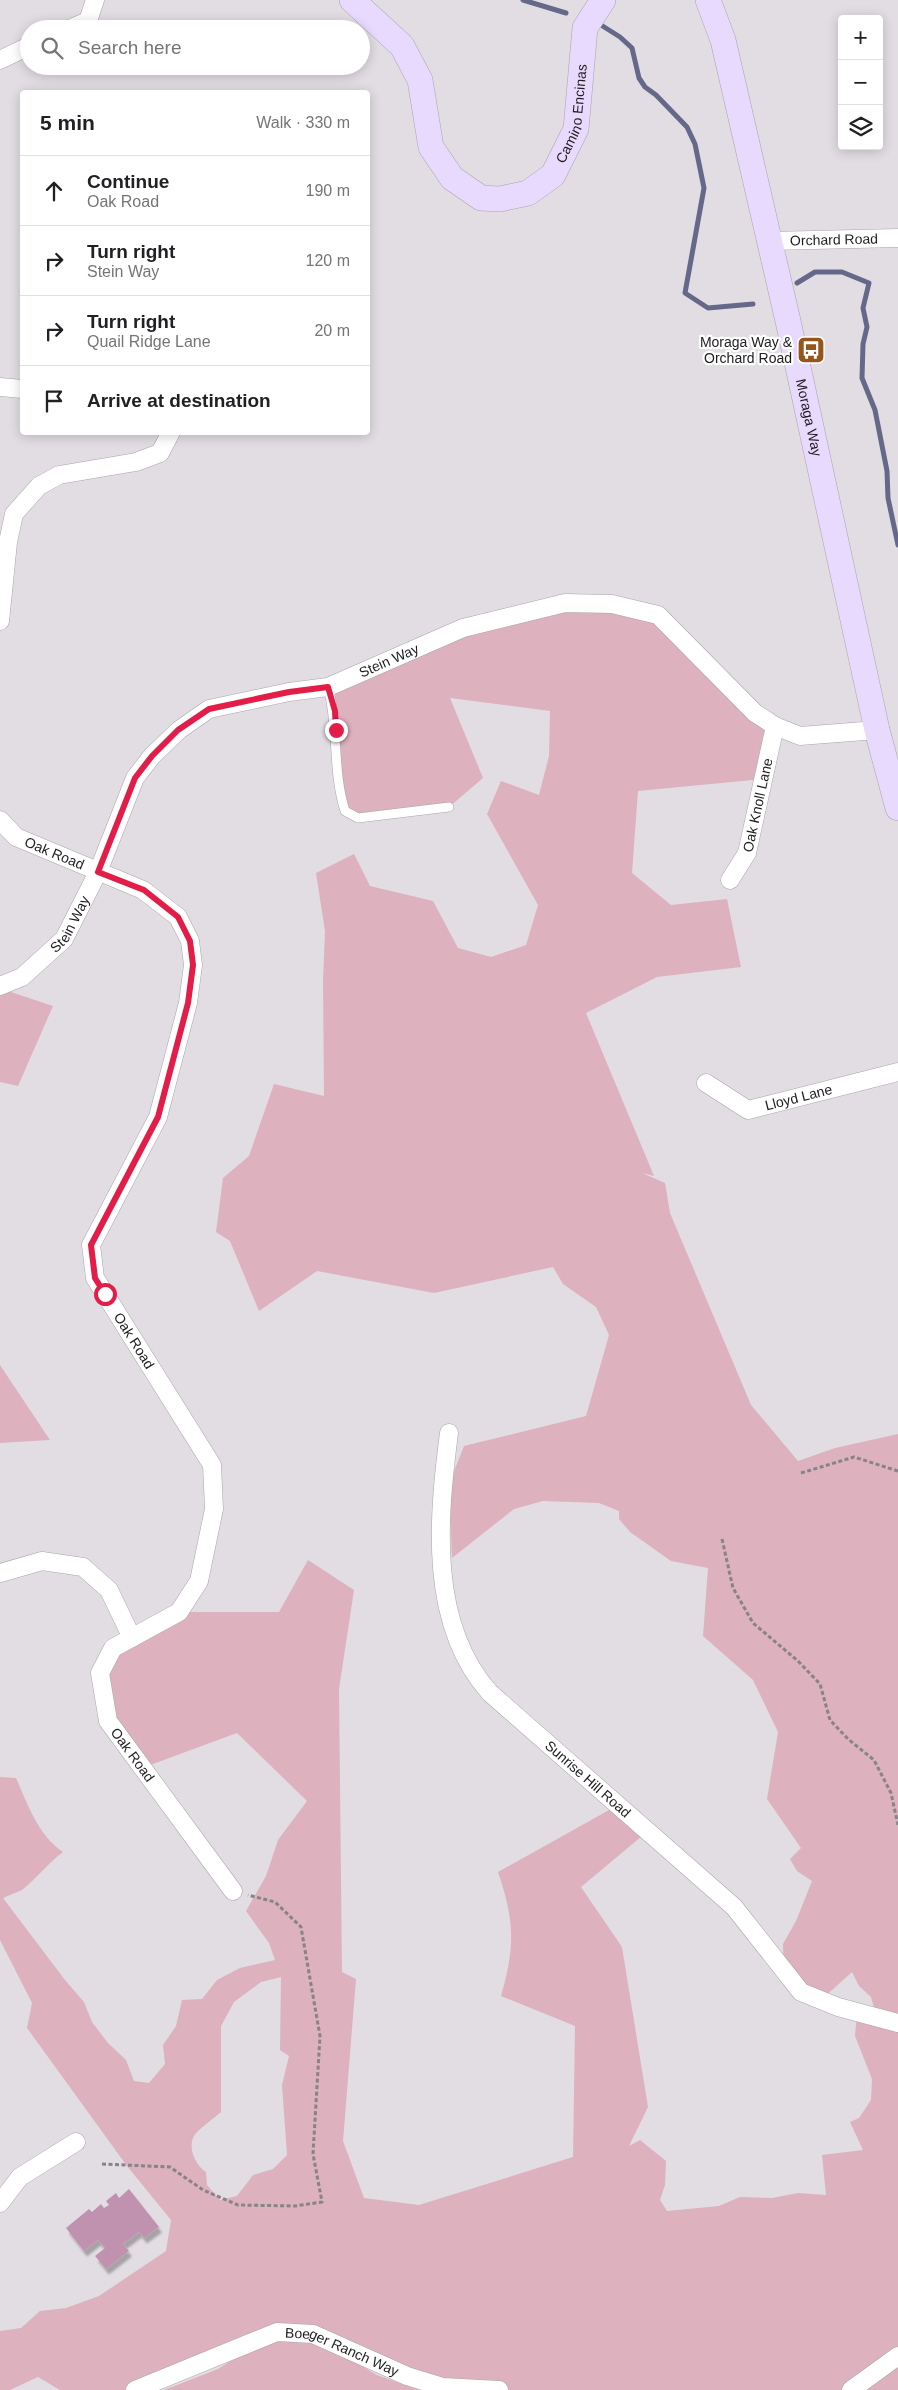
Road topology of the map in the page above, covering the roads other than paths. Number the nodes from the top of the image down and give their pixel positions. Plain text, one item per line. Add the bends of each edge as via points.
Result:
1 (95, 0) edge
2 (352, 0) edge
3 (603, 0) edge
4 (708, 0) edge
5 (88, 20) edge
6 (20, 50) edge
7 (0, 60) edge
8 (898, 238) edge
9 (770, 242) junction
10 (0, 387) edge
11 (20, 389) edge
12 (169, 435) edge
13 (0, 620) edge
14 (328, 687) junction
15 (775, 726) junction
16 (877, 730) junction
17 (450, 807) dead end
18 (898, 808) edge
19 (0, 820) edge
20 (98, 872) junction
21 (730, 880) dead end
22 (0, 986) edge
23 (898, 1072) edge
24 (706, 1083) dead end
25 (449, 1433) dead end
26 (0, 1574) edge
27 (132, 1638) junction
28 (233, 1891) road end
29 (898, 2023) edge
30 (76, 2142) dead end
31 (0, 2203) edge
32 (898, 2356) edge
33 (135, 2390) edge
34 (499, 2390) edge
35 (851, 2390) edge

1 - 5 street
2 - 3 main road, Camino Encinas via 402,46 420,80 431,147 452,178 481,198 500,199 528,193 553,175 576,129 585,28
4 - 9 main road, Moraga Way via 723,40
6 - 7 street
8 - 9 street, Orchard Road
9 - 16 main road, Moraga Way
10 - 11 street
12 - 13 street via 160,453 136,462 59,475 39,486 14,514
14 - 15 street, Stein Way via 462,628 565,603 612,604 658,615 748,706
14 - 17 lane via 335,711 338,789 345,811 358,818
14 - 20 street, Stein Way via 209,709 178,730 135,778
15 - 16 street, Stein Way via 800,736
15 - 21 street, Oak Knoll Lane via 747,852
16 - 18 main road, Moraga Way
19 - 20 street, Oak Road via 16,837
20 - 22 street, Stein Way via 64,939 22,977
20 - 27 street, Oak Road via 144,890 178,917 190,941 193,965 188,1003 158,1117 91,1245 95,1278 212,1465 214,1509 199,1582 179,1612
23 - 24 street, Lloyd Lane via 748,1110
25 - 29 street, Sunrise Hill Road via 440,1504 440,1557 447,1605 475,1677 734,1906 801,1992 838,2007
26 - 27 street via 42,1561 83,1567 109,1590
27 - 28 street, Oak Road via 113,1648 100,1673 108,1721
30 - 31 street via 20,2177
32 - 35 street
33 - 34 street, Boeger Ranch Way via 277,2332 313,2334 407,2376 443,2387

